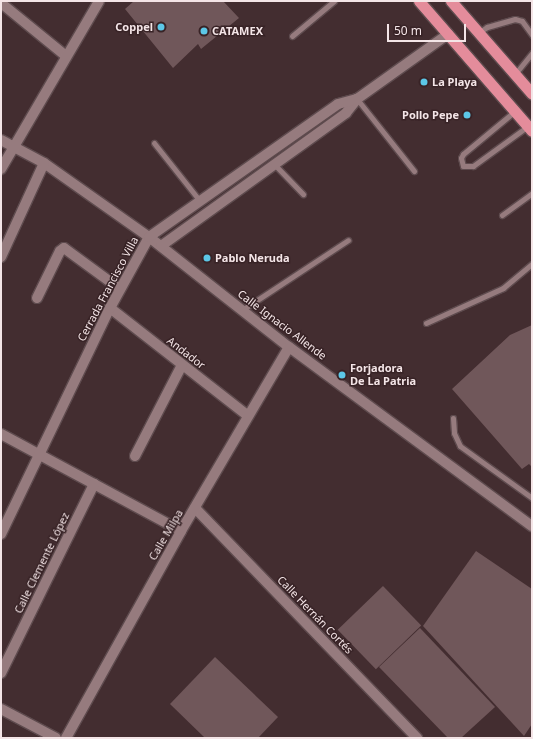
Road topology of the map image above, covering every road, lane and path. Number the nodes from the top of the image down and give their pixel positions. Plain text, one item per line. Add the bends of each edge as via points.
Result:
1 (99, 1) edge
2 (334, 1) edge
3 (419, 1) edge
4 (451, 1) edge
5 (1, 3) edge
6 (478, 33) junction
7 (448, 34) junction
8 (532, 35) edge
9 (292, 36) dead end
10 (532, 53) edge
11 (66, 56) junction
12 (514, 74) junction
13 (532, 94) edge
14 (357, 99) junction
15 (515, 111) junction
16 (530, 129) edge
17 (1, 140) edge
18 (154, 143) dead end
19 (14, 147) junction
20 (3, 163) edge
21 (44, 163) junction
22 (274, 164) junction
23 (414, 171) dead end
24 (532, 193) edge
25 (303, 194) dead end
26 (200, 201) junction
27 (502, 215) dead end
28 (149, 237) junction
29 (348, 240) dead end
30 (160, 246) junction
31 (1, 257) edge
32 (532, 264) edge
33 (120, 289) junction
34 (37, 298) dead end
35 (110, 308) junction
36 (242, 310) junction
37 (426, 323) dead end
38 (289, 347) junction
39 (182, 365) junction
40 (248, 416) junction
41 (453, 418) dead end
42 (1, 434) edge
43 (39, 455) junction
44 (135, 456) dead end
45 (94, 484) junction
46 (532, 498) edge
47 (195, 508) junction
48 (532, 526) edge
49 (181, 531) junction
50 (1, 534) edge
51 (1, 673) edge
52 (1, 710) edge
53 (56, 738) edge
54 (66, 738) edge
55 (417, 738) edge

1 - 11 street
2 - 9 lane
3 - 7 highway
4 - 6 highway
5 - 11 street
6 - 8 lane via 494,24 515,19 522,21
6 - 12 highway
7 - 14 street, Cerrada Francisco Villa
7 - 15 highway
10 - 12 lane
11 - 19 street
12 - 13 highway
14 - 22 street, Cerrada Francisco Villa via 346,113
14 - 23 lane
14 - 26 street, Cerrada Francisco Villa via 338,104
15 - 16 highway
15 - 16 lane via 463,154 463,166 473,166
17 - 19 street, Calle Ignacio Allende
18 - 26 lane
19 - 20 street
19 - 21 street, Calle Ignacio Allende
21 - 28 street, Calle Ignacio Allende
21 - 31 street
22 - 25 lane
22 - 30 street, Cerrada Francisco Villa
24 - 27 lane
26 - 28 street, Cerrada Francisco Villa
28 - 30 street, Calle Ignacio Allende
28 - 33 street, Cerrada Francisco Villa
29 - 36 lane
30 - 36 street, Calle Ignacio Allende
32 - 37 lane via 503,288
33 - 34 street via 64,248 60,251
33 - 35 street, Cerrada Francisco Villa
35 - 39 street, Andador
35 - 43 street, Cerrada Francisco Villa
36 - 38 street, Calle Ignacio Allende
38 - 40 street, Calle Milpa
38 - 48 street, Calle Ignacio Allende
39 - 40 street, Andador
39 - 44 street
40 - 47 street, Calle Milpa
41 - 46 lane via 454,433 460,446
42 - 43 street
43 - 45 street
43 - 50 street, Cerrada Francisco Villa
45 - 49 street
45 - 51 street, Calle Clemente López
47 - 49 street, Calle Milpa
47 - 55 street, Calle Hernán Cortés
49 - 54 street, Calle Milpa
52 - 53 street

